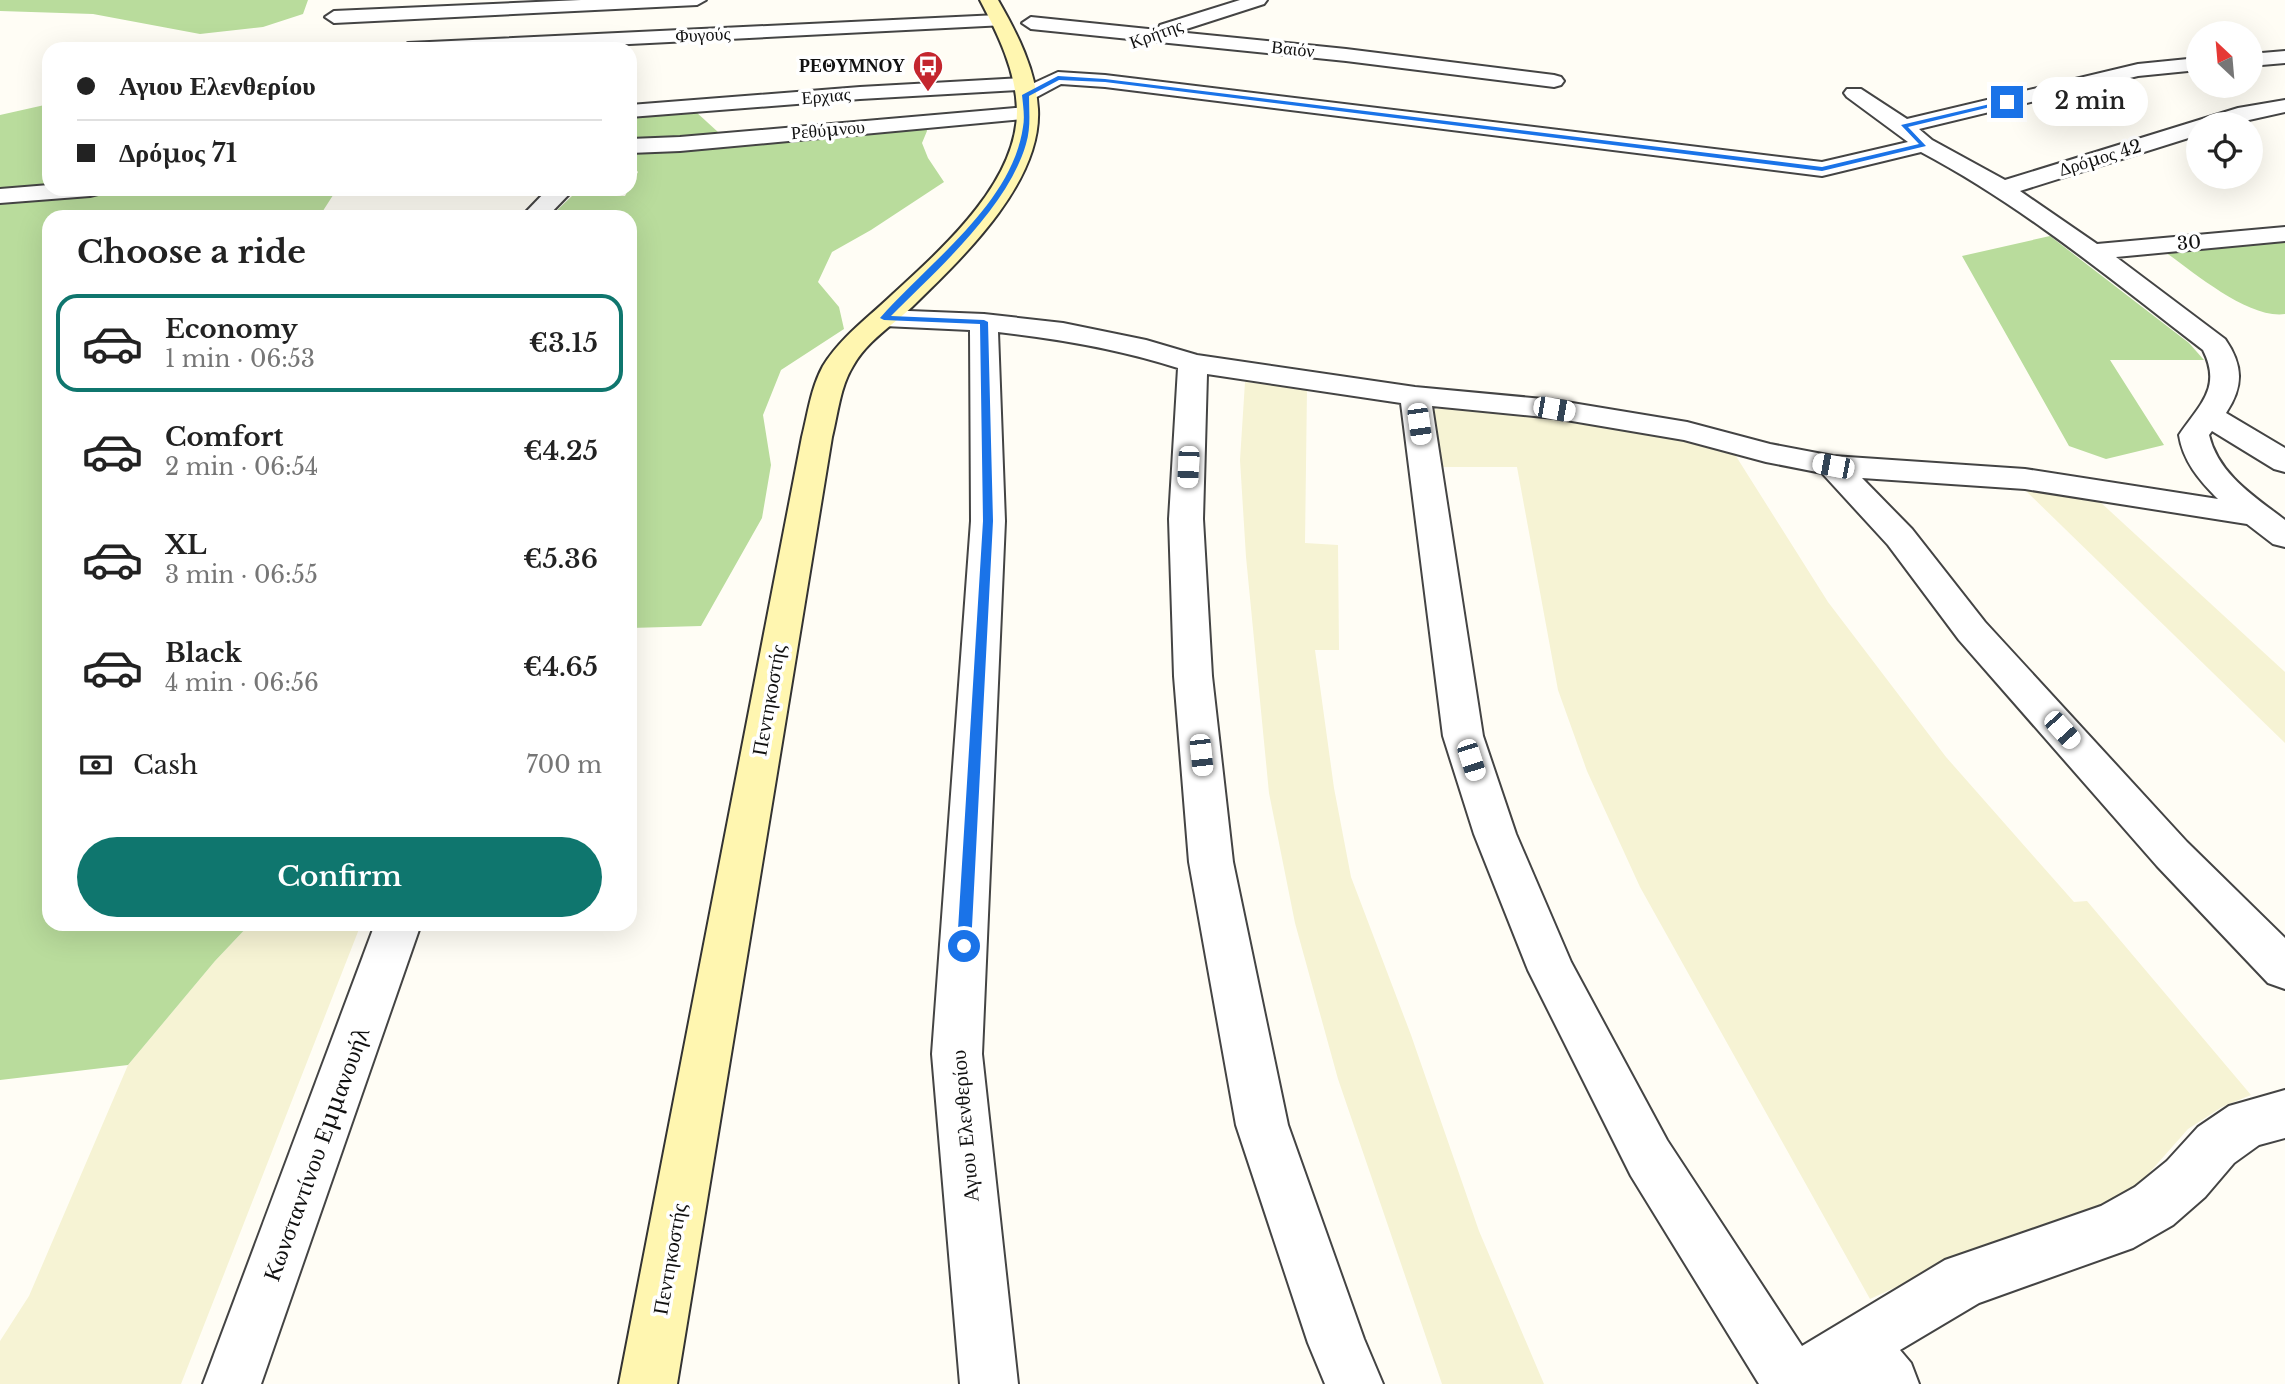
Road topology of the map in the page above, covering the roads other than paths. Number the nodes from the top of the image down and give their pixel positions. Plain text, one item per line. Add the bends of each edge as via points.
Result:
1 (697, 0) edge
2 (989, 0) edge
3 (1258, 0) edge
4 (676, 1) edge
5 (334, 17) dead end
6 (998, 21) junction
7 (1031, 23) dead end
8 (1153, 34) junction
9 (591, 42) edge
10 (637, 42) edge
11 (1115, 49) dead end
12 (2285, 57) edge
13 (2263, 59) edge
14 (1092, 61) dead end
15 (2186, 65) edge
16 (1554, 80) dead end
17 (1033, 93) junction
18 (1854, 93) dead end
19 (2285, 106) edge
20 (637, 110) edge
21 (2252, 112) edge
22 (1903, 126) junction
23 (2186, 132) edge
24 (1924, 145) junction
25 (637, 146) edge
26 (2001, 189) junction
27 (42, 193) edge
28 (0, 196) edge
29 (555, 196) edge
30 (540, 210) edge
31 (2285, 234) edge
32 (2092, 251) junction
33 (884, 318) junction
34 (984, 322) junction
35 (1193, 363) junction
36 (1415, 396) junction
37 (2210, 416) junction
38 (2285, 462) edge
39 (1833, 466) junction
40 (2257, 515) junction
41 (2285, 536) edge
42 (395, 931) edge
43 (2285, 969) edge
44 (2285, 1114) edge
45 (1873, 1364) edge
46 (232, 1384) edge
47 (648, 1384) edge
48 (989, 1384) edge
49 (1354, 1384) edge
50 (1795, 1384) edge

1 - 4 street
2 - 6 street
3 - 8 street, Κρήτης
4 - 5 street
4 - 9 street
6 - 10 street, Φυγούς
6 - 17 street
7 - 8 street, Βαιόν
8 - 11 street, Κρήτης
8 - 16 street, Βαιόν
12 - 13 street
14 - 17 street
15 - 22 street via 2138,70
17 - 20 street, Ερχιας via 860,93
17 - 24 street via 1105,81 1822,169
17 - 25 street, Ρεθύμνου via 680,144
17 - 33 street, Πεντηκοστής via 1022,146 1002,189 950,253
18 - 22 street
19 - 21 street
22 - 24 street
23 - 26 street, Δρόμος 42
24 - 26 street via 1965,164
26 - 32 street
27 - 28 street
29 - 30 street
31 - 32 street, 30
32 - 37 street via 2215,345 2225,362 2228,381
33 - 34 street
33 - 47 street, Πεντηκοστής via 837,366 817,437
34 - 35 street via 1063,331
34 - 48 street, Αγιου Ελενθερίου via 988,521 957,1054
35 - 36 street
35 - 49 street via 1185,519 1193,676 1211,862 1262,1125
36 - 39 street via 1554,409 1687,431
36 - 50 street via 1463,736 1495,834 1551,970 1649,1158
37 - 38 street
37 - 40 street via 2194,435 2194,447 2201,461
39 - 40 street via 2025,479
39 - 43 street via 1900,537 1972,631 2172,854
40 - 41 street
42 - 46 street, Κωνσταντίνου Εμμανουήλ
44 - 45 street via 2247,1123 2216,1145 2186,1180 2154,1206 2114,1229 1965,1280
45 - 50 street

